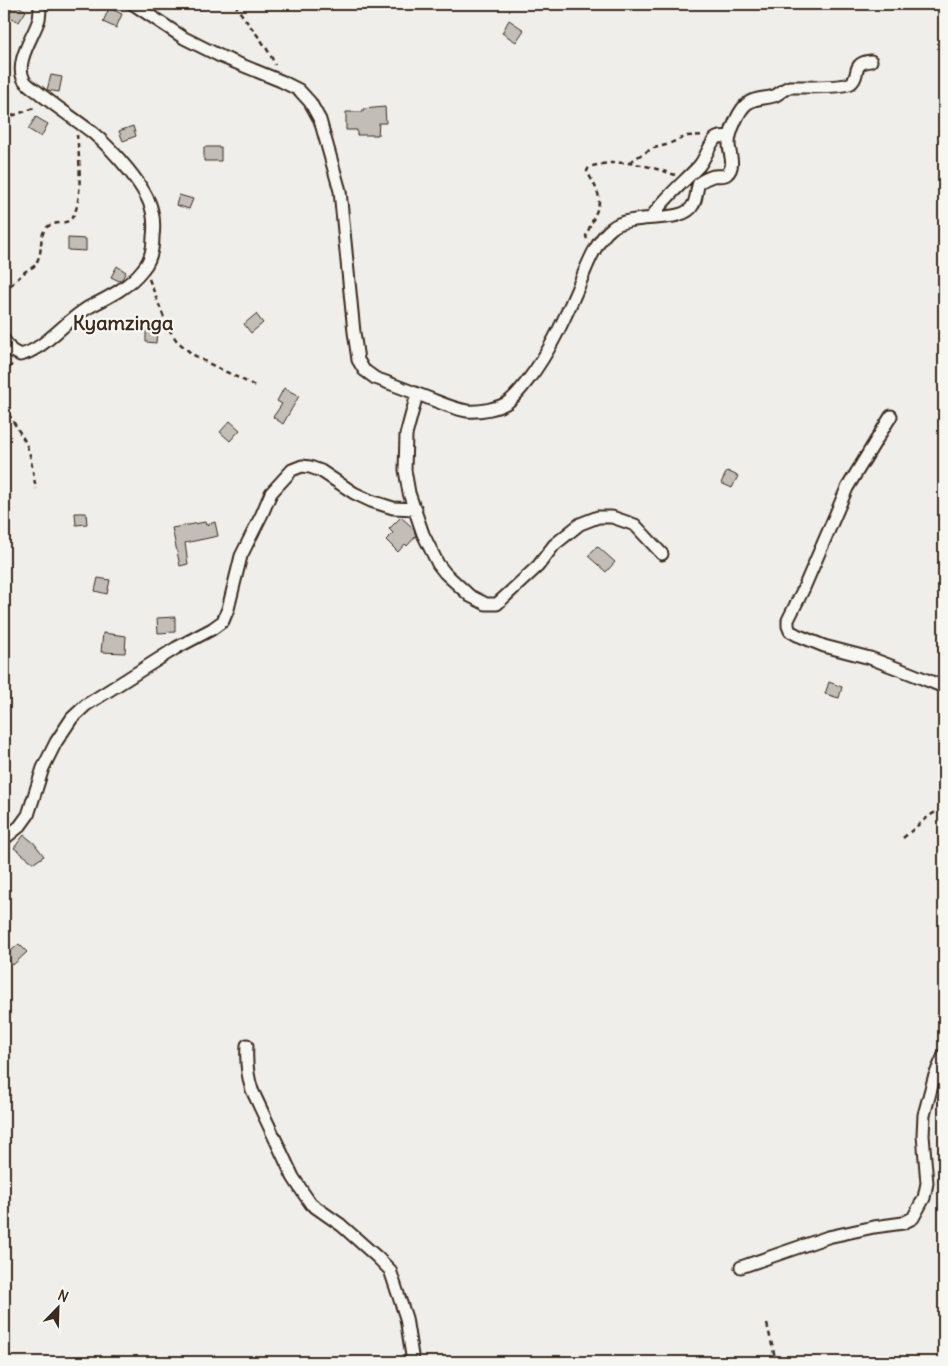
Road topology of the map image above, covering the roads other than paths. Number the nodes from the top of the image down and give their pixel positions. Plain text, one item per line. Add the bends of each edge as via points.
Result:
1 (40, 4) edge
2 (133, 4) edge
3 (871, 61) dead end
4 (730, 137) junction
5 (651, 218) junction
6 (4, 340) edge
7 (417, 394) junction
8 (891, 416) dead end
9 (416, 510) junction
10 (662, 554) dead end
11 (944, 687) edge
12 (4, 839) edge
13 (247, 1045) dead end
14 (944, 1056) edge
15 (741, 1267) dead end
16 (413, 1362) edge

1 - 6 street via 39,18 22,63 24,80 93,133 129,171 152,210 153,247 144,268 126,287 79,313 26,354 20,356
2 - 7 street via 184,38 281,80 299,90 310,102 320,120 340,191 358,360 364,370 375,378
3 - 4 street via 858,66 851,83 790,87 775,96 755,99 741,110
4 - 5 street via 714,140 699,165
4 - 5 street via 732,163 728,173 699,183 693,206 688,211 672,217
5 - 7 street via 621,223 603,238 538,366 506,403 492,409 469,411
7 - 9 street via 406,435 405,470
8 - 11 street via 847,488 788,626 797,636 870,658
9 - 10 street via 423,534 438,564 470,596 486,604 497,604 538,566 554,545 580,524 598,517 612,517 635,524
9 - 12 street via 393,508 372,501 310,467 292,470 271,493 241,556 223,621 86,705 72,718 44,768 28,815
13 - 16 street via 246,1065 252,1090 293,1177 311,1204 390,1270 406,1318
14 - 15 street via 924,1115 927,1183 924,1198 913,1218 903,1223 828,1237

